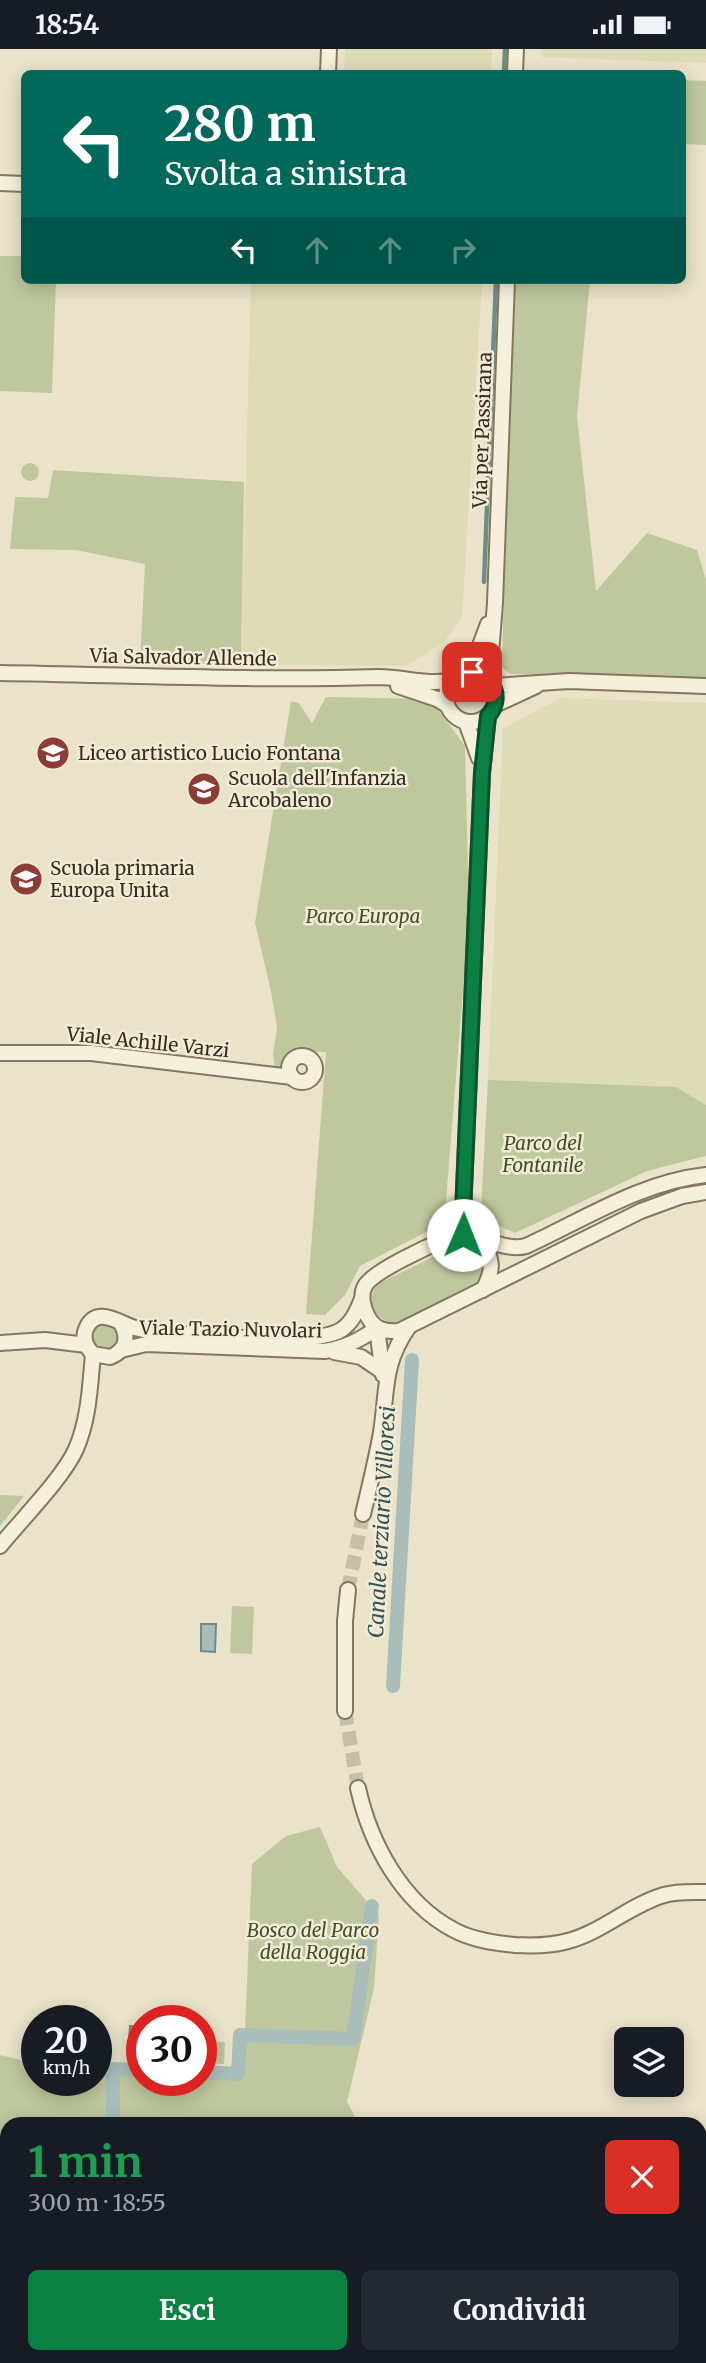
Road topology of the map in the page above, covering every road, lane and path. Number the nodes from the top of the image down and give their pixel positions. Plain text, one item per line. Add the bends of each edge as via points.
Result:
1 (329, 49) edge
2 (516, 49) edge
3 (328, 70) edge
4 (515, 70) edge
5 (0, 183) edge
6 (21, 184) edge
7 (507, 284) edge
8 (495, 582) junction
9 (0, 673) edge
10 (460, 676) junction
11 (366, 678) junction
12 (491, 682) junction
13 (544, 683) junction
14 (706, 686) edge
15 (447, 705) junction
16 (492, 710) junction
17 (466, 722) junction
18 (482, 773) junction
19 (0, 1053) edge
20 (292, 1077) dead end
21 (706, 1175) edge
22 (706, 1192) edge
23 (463, 1213) junction
24 (451, 1236) junction
25 (476, 1238) junction
26 (483, 1290) junction
27 (362, 1299) junction
28 (120, 1322) junction
29 (86, 1328) junction
30 (377, 1328) junction
31 (408, 1328) junction
32 (45, 1340) junction
33 (0, 1343) edge
34 (89, 1350) junction
35 (326, 1351) junction
36 (115, 1354) junction
37 (383, 1372) junction
38 (385, 1389) junction
39 (89, 1401) junction
40 (363, 1514) tunnel mouth
41 (0, 1546) edge
42 (348, 1590) tunnel mouth
43 (345, 1711) tunnel mouth
44 (358, 1788) tunnel mouth
45 (706, 1892) edge

1 - 3 street
2 - 4 street
5 - 6 street
7 - 8 street, Via per Passirana
8 - 10 street, Via per Passirana via 485,634 475,659
8 - 12 street, Via per Passirana
9 - 11 street, Via Salvador Allende
10 - 11 street, Via Salvador Allende via 440,683
10 - 12 street via 478,673
10 - 15 street via 447,691
11 - 15 street, Via Salvador Allende
12 - 13 street
12 - 16 street
13 - 14 street
13 - 16 street
15 - 17 street via 454,716
16 - 17 street
16 - 18 street
17 - 18 street
18 - 23 street
19 - 20 street, Viale Achille Varzi via 90,1053
21 - 25 street, Viale Tazio Nuvolari via 640,1191 526,1246 510,1248
22 - 26 street via 641,1211
23 - 24 street
23 - 25 street
24 - 25 street, Viale Tazio Nuvolari
24 - 27 street, Viale Tazio Nuvolari via 381,1271 366,1284
25 - 26 street via 489,1252 492,1266
26 - 31 street
27 - 28 street, Viale Tazio Nuvolari via 355,1315 340,1330 315,1339 168,1333
27 - 30 street
28 - 29 street via 102,1316
28 - 36 street via 126,1333 124,1345
29 - 32 street
29 - 34 street
30 - 31 street via 388,1332
30 - 35 street, Viale Tazio Nuvolari via 343,1348
30 - 37 street
31 - 38 street via 393,1353
32 - 33 street
32 - 34 street
34 - 36 street
34 - 39 street
35 - 36 street, Viale Tazio Nuvolari via 146,1344
35 - 37 street via 361,1357
36 - 39 street
37 - 38 street
38 - 40 street
39 - 41 street via 70,1459
42 - 43 street
44 - 45 street via 368,1826 402,1883 433,1915 469,1936 509,1944 555,1944 582,1937 665,1894

